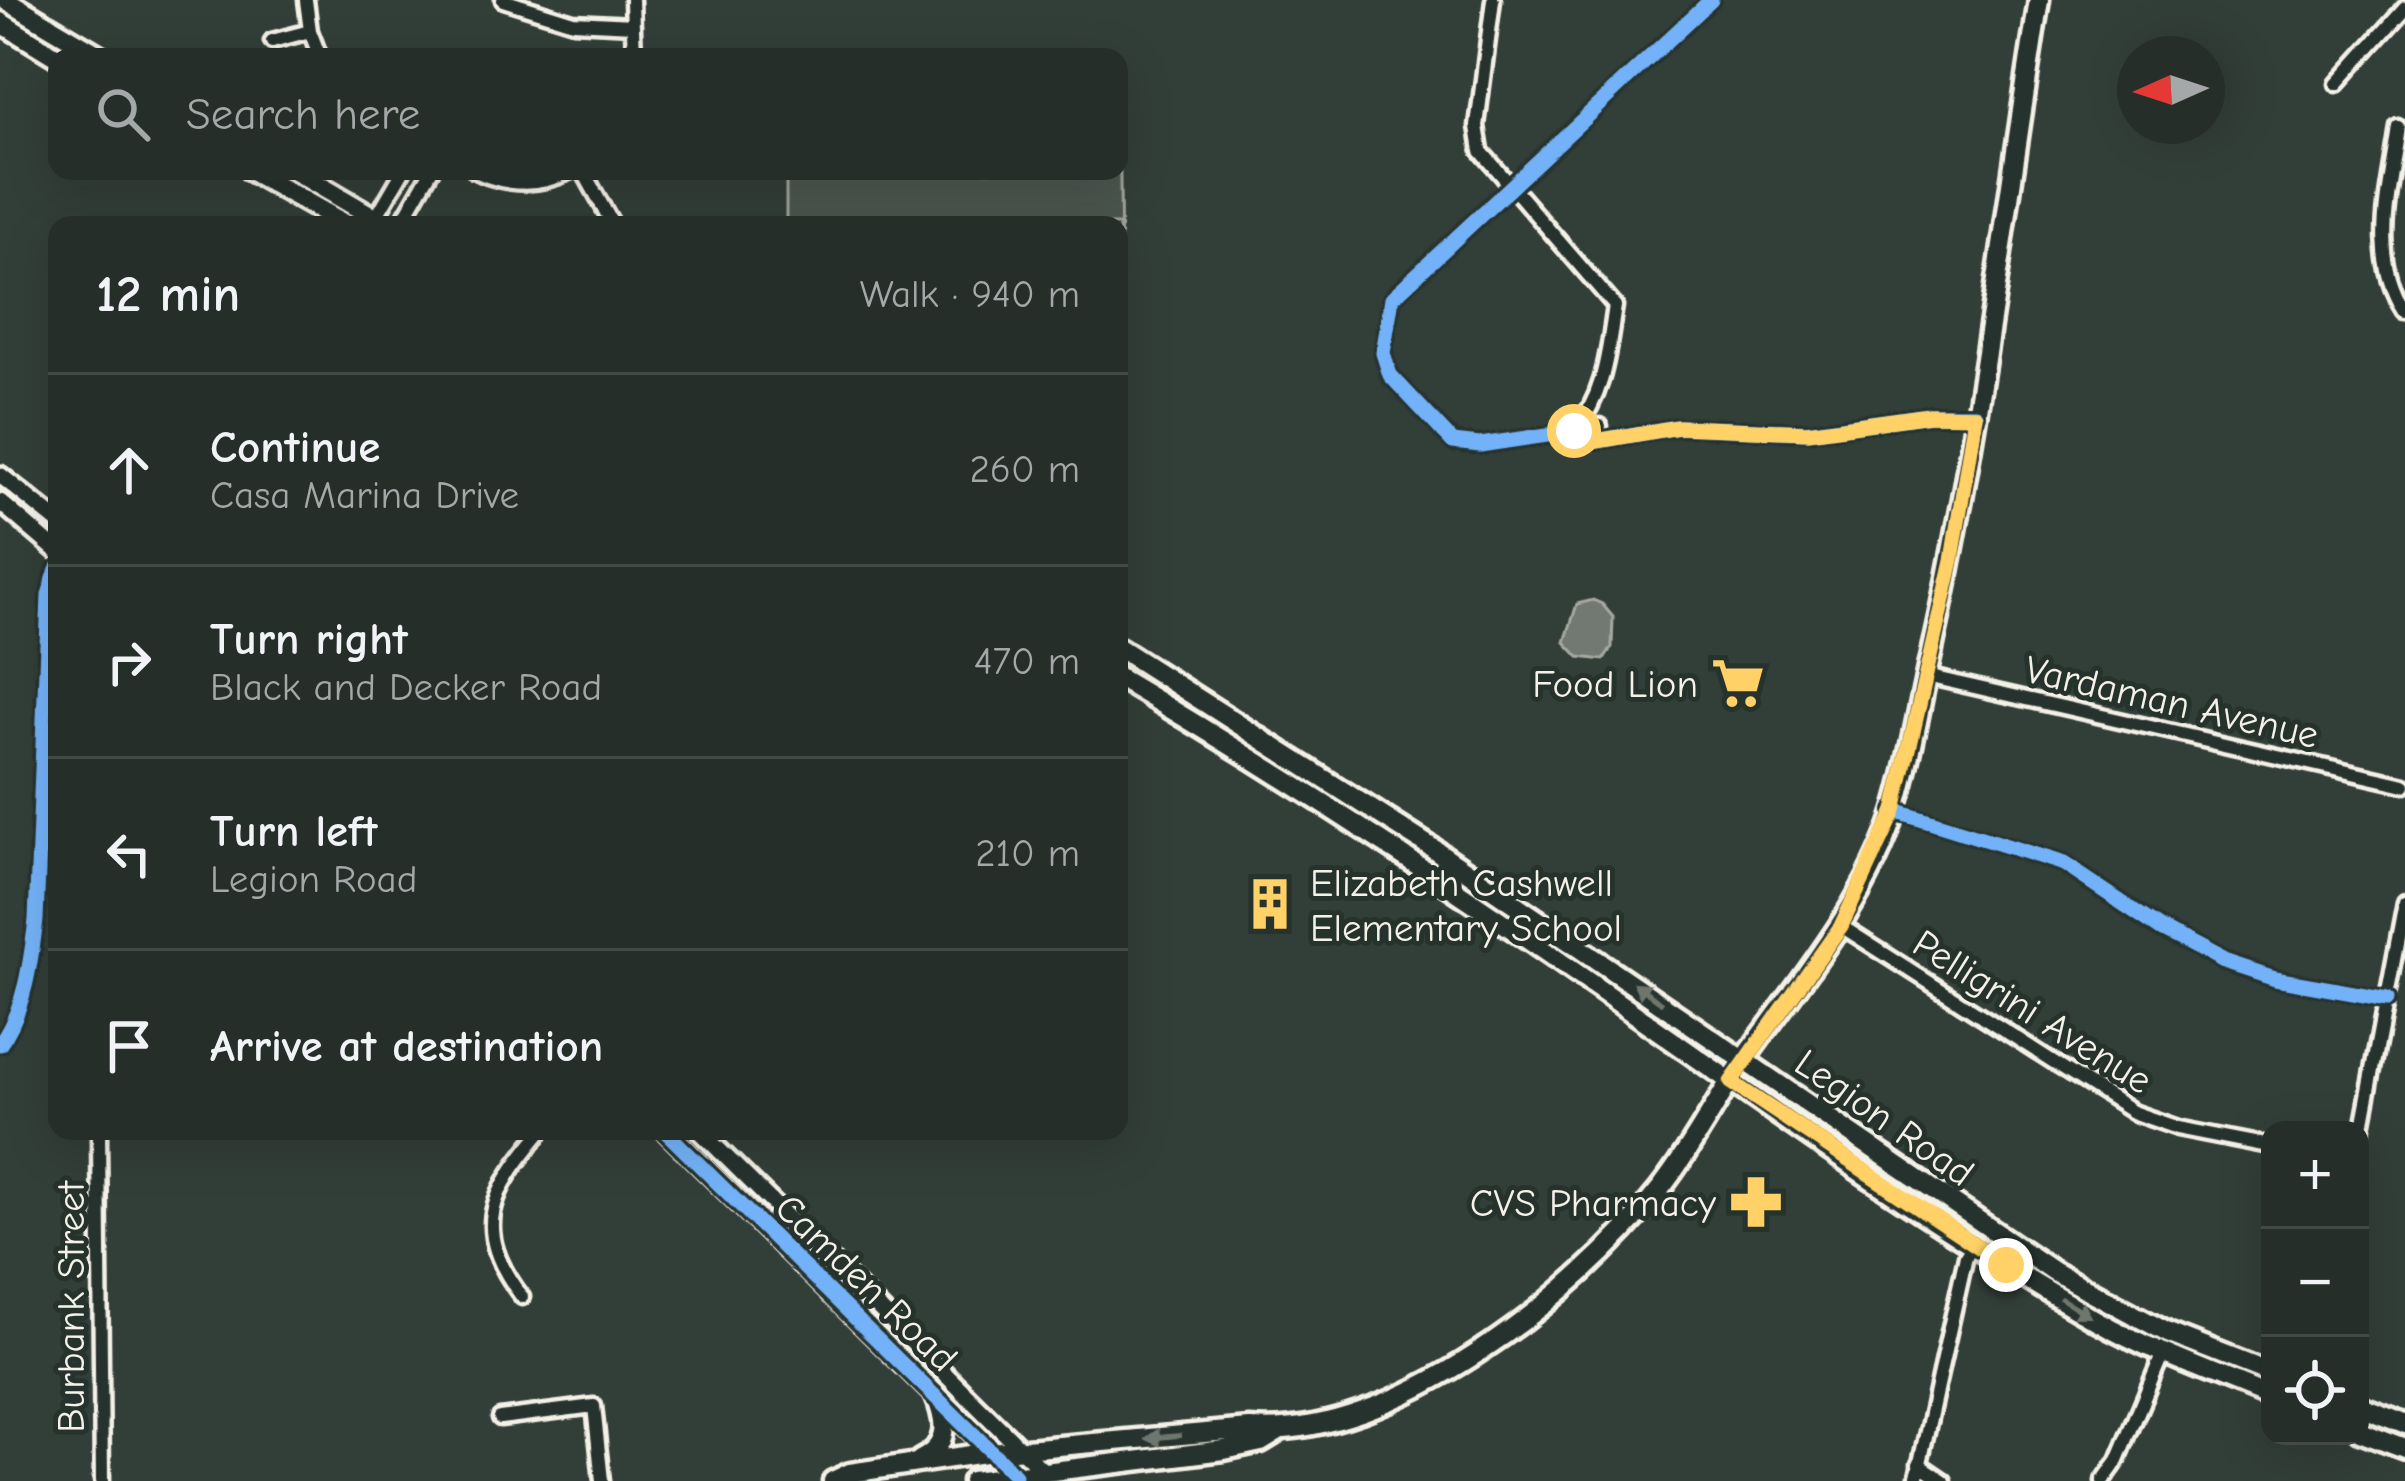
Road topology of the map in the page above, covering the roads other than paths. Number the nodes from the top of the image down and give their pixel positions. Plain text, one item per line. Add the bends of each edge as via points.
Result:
1 (6, 0) edge
2 (306, 0) edge
3 (502, 0) edge
4 (632, 0) edge
5 (1492, 0) edge
6 (1711, 0) edge
7 (2039, 0) edge
8 (2405, 8) edge
9 (0, 22) edge
10 (633, 25) junction
11 (310, 31) junction
12 (272, 41) dead end
13 (87, 48) edge
14 (317, 48) edge
15 (634, 48) edge
16 (48, 51) edge
17 (2337, 84) dead end
18 (2398, 127) dead end
19 (267, 180) edge
20 (309, 180) edge
21 (398, 180) edge
22 (426, 180) edge
23 (506, 180) edge
24 (548, 180) edge
25 (588, 180) edge
26 (1512, 186) junction
27 (281, 188) junction
28 (330, 216) edge
29 (360, 216) edge
30 (365, 216) edge
31 (380, 216) edge
32 (405, 216) edge
33 (608, 216) edge
34 (2405, 310) edge
35 (1587, 416) junction
36 (1975, 416) junction
37 (1600, 426) junction
38 (1580, 435) junction
39 (1611, 439) junction
40 (0, 475) edge
41 (0, 502) edge
42 (48, 514) edge
43 (48, 543) edge
44 (48, 622) edge
45 (1128, 654) edge
46 (1128, 669) edge
47 (1926, 676) junction
48 (1128, 683) edge
49 (1183, 688) junction
50 (1182, 715) junction
51 (2405, 785) edge
52 (1340, 789) junction
53 (1895, 811) junction
54 (1352, 825) junction
55 (1449, 860) junction
56 (1439, 881) junction
57 (2405, 902) edge
58 (1841, 926) junction
59 (1577, 945) junction
60 (2387, 998) junction
61 (0, 1044) edge
62 (1744, 1060) junction
63 (1731, 1082) junction
64 (2363, 1121) edge
65 (99, 1140) edge
66 (536, 1140) edge
67 (674, 1140) edge
68 (709, 1140) edge
69 (2261, 1144) edge
70 (1973, 1244) junction
71 (522, 1297) dead end
72 (2163, 1353) junction
73 (2195, 1366) junction
74 (2261, 1369) edge
75 (2261, 1382) edge
76 (2261, 1393) edge
77 (935, 1394) junction
78 (2369, 1410) edge
79 (500, 1418) dead end
80 (2369, 1422) edge
81 (2405, 1424) edge
82 (1279, 1431) junction
83 (2369, 1434) edge
84 (2405, 1434) edge
85 (2405, 1448) edge
86 (1019, 1449) junction
87 (991, 1452) junction
88 (1188, 1455) junction
89 (914, 1463) junction
90 (1919, 1464) junction
91 (1048, 1476) edge
92 (1018, 1478) edge
93 (102, 1481) edge
94 (602, 1481) edge
95 (832, 1481) edge
96 (972, 1481) edge
97 (1125, 1481) edge
98 (1916, 1481) edge
99 (1944, 1481) edge
100 (2103, 1481) edge

1 - 13 main road
2 - 11 street
3 - 10 street via 573,22
4 - 10 street
5 - 26 street via 1477,126 1483,153
6 - 26 street
7 - 36 main road
8 - 17 street
9 - 16 main road
10 - 15 street
11 - 12 street
11 - 14 street
18 - 34 street via 2383,239 2388,280
19 - 27 main road
20 - 30 main road
21 - 31 street
22 - 32 street
23 - 24 street
25 - 33 street
26 - 35 street via 1615,306 1604,375
26 - 38 street via 1392,298 1383,352 1390,375 1453,442
27 - 28 main road
27 - 29 main road
35 - 37 street
35 - 38 street
36 - 39 street via 1808,432 1678,427
36 - 47 main road
37 - 38 street
37 - 39 street
38 - 39 street
40 - 42 street
41 - 43 street
44 - 61 street via 37,920 29,968
45 - 49 main road, Legion Road
46 - 49 main road via 1175,695
47 - 51 street, Vardaman Avenue
47 - 53 main road
48 - 50 main road, Legion Road
49 - 52 main road, Legion Road
50 - 52 main road via 1194,708
50 - 54 main road, Legion Road
52 - 55 main road, Legion Road
53 - 58 main road
53 - 60 street via 2064,864 2224,962
54 - 55 main road via 1377,828 1436,863
54 - 56 main road, Legion Road
55 - 59 main road, Legion Road
56 - 59 main road via 1449,874
56 - 63 main road, Legion Road
57 - 60 street
58 - 62 main road
58 - 69 street, Pelligrini Avenue via 2132,1112
62 -> 59 main road, Legion Road
60 - 64 street
62 - 63 main road
62 - 74 main road, Legion Road via 2079,1287
63 - 70 main road, Legion Road
63 - 82 main road via 1661,1188 1534,1313 1399,1395
65 - 93 street, Burbank Street
66 - 71 street via 490,1215 496,1258
67 - 77 street, Camden Road
68 - 86 street, Camden Road
70 -> 72 main road, Legion Road
70 - 90 street
72 - 73 main road, Legion Road
72 - 100 street
73 - 75 main road
73 - 76 main road, Legion Road
77 - 87 street, Camden Road
77 - 89 main road via 941,1444
78 - 81 main road
79 - 94 street via 594,1406
80 - 84 main road
82 -> 86 main road
82 - 88 main road via 1261,1442
83 - 85 main road
86 - 87 main road
86 - 91 street, Camden Road
87 - 89 main road
87 - 92 street, Camden Road
88 - 91 main road
88 - 97 main road via 1139,1468
89 - 95 main road
90 - 98 street
90 - 99 street
91 - 92 main road
92 - 96 main road

